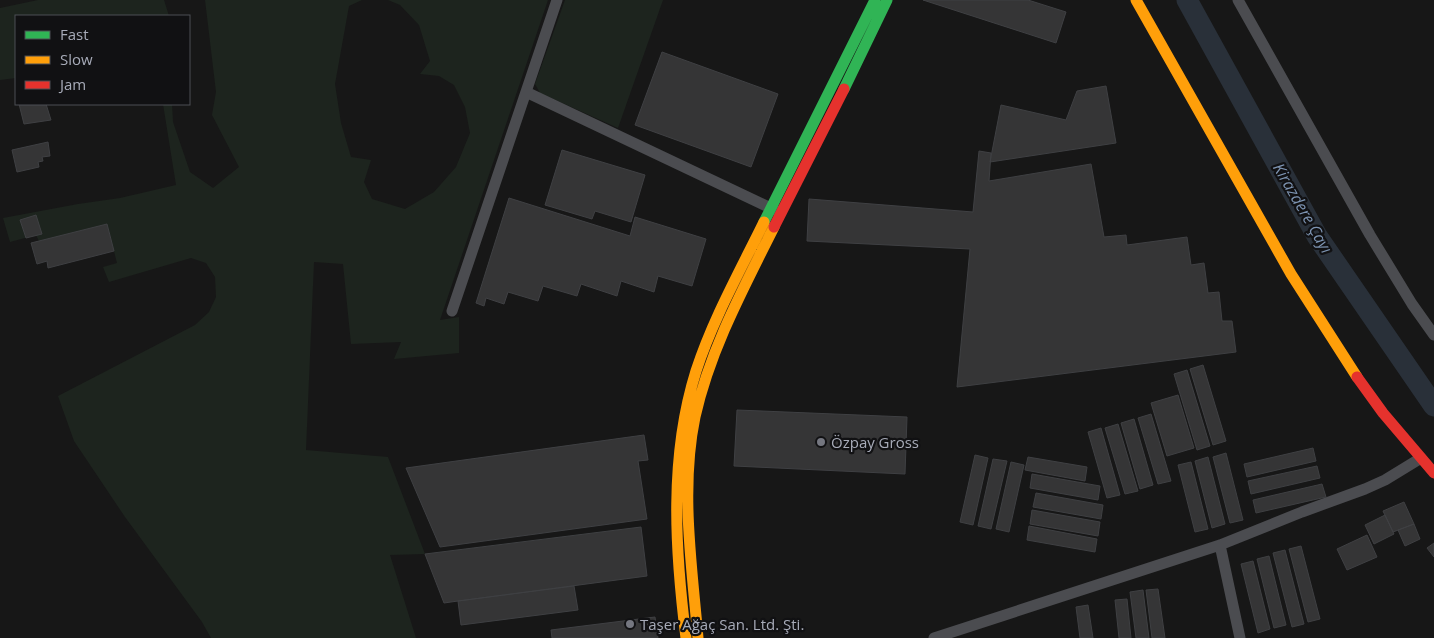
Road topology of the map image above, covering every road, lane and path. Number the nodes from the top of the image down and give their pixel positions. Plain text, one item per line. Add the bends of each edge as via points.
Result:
1 (557, 0) edge
2 (875, 0) edge
3 (888, 0) edge
4 (1136, 0) edge
5 (1238, 0) edge
6 (526, 92) junction
7 (776, 211) junction
8 (452, 312) dead end
9 (1434, 335) edge
10 (1421, 458) junction
11 (1434, 474) edge
12 (1220, 545) junction
13 (686, 638) edge
14 (698, 638) edge
15 (934, 638) edge
16 (1240, 638) edge

1 - 6 street
2 - 7 main road
3 - 7 main road
4 - 10 main road via 1291,274 1352,371
5 - 9 street via 1370,235
6 - 7 street
6 - 8 street
7 - 13 main road via 720,311 693,381 679,457 677,517
7 - 14 main road via 710,365 696,418 688,506
10 - 11 main road
10 - 12 street via 1365,489
12 - 15 street
12 - 16 street

